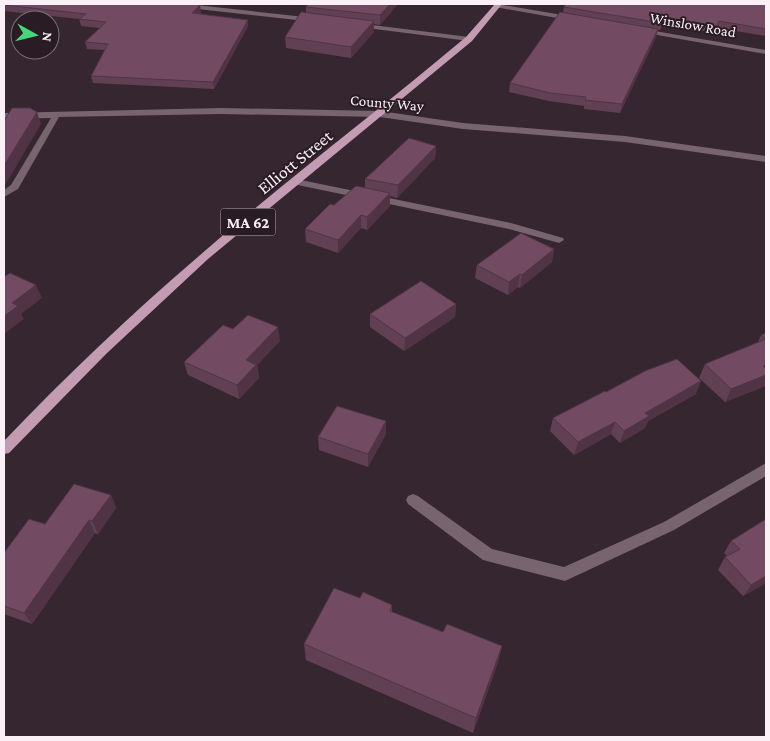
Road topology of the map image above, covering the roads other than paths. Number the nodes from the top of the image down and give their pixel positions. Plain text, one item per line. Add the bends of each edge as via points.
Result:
1 (170, 4) edge
2 (262, 4) edge
3 (498, 5) edge
4 (253, 13) junction
5 (580, 20) edge
6 (327, 22) edge
7 (354, 25) edge
8 (629, 28) edge
9 (469, 39) junction
10 (766, 52) edge
11 (57, 114) junction
12 (380, 114) junction
13 (4, 116) edge
14 (766, 160) edge
15 (296, 182) junction
16 (4, 194) edge
17 (559, 240) dead end
18 (4, 448) edge
19 (766, 469) edge
20 (413, 500) dead end

1 - 4 street
2 - 4 street
3 - 5 street
3 - 9 main road, Elliott Street / MA 62
4 - 6 street
7 - 9 street
8 - 10 street, Winslow Road
9 - 12 main road, Elliott Street / MA 62
11 - 12 street, County Way via 221,111
11 - 13 street, County Way
11 - 16 street via 15,187
12 - 14 street, County Way via 463,126 625,140
12 - 15 main road, Elliott Street / MA 62
15 - 17 street via 511,226
15 - 18 main road, Elliott Street / MA 62 via 205,256 107,344
19 - 20 street via 669,526 566,574 488,555

